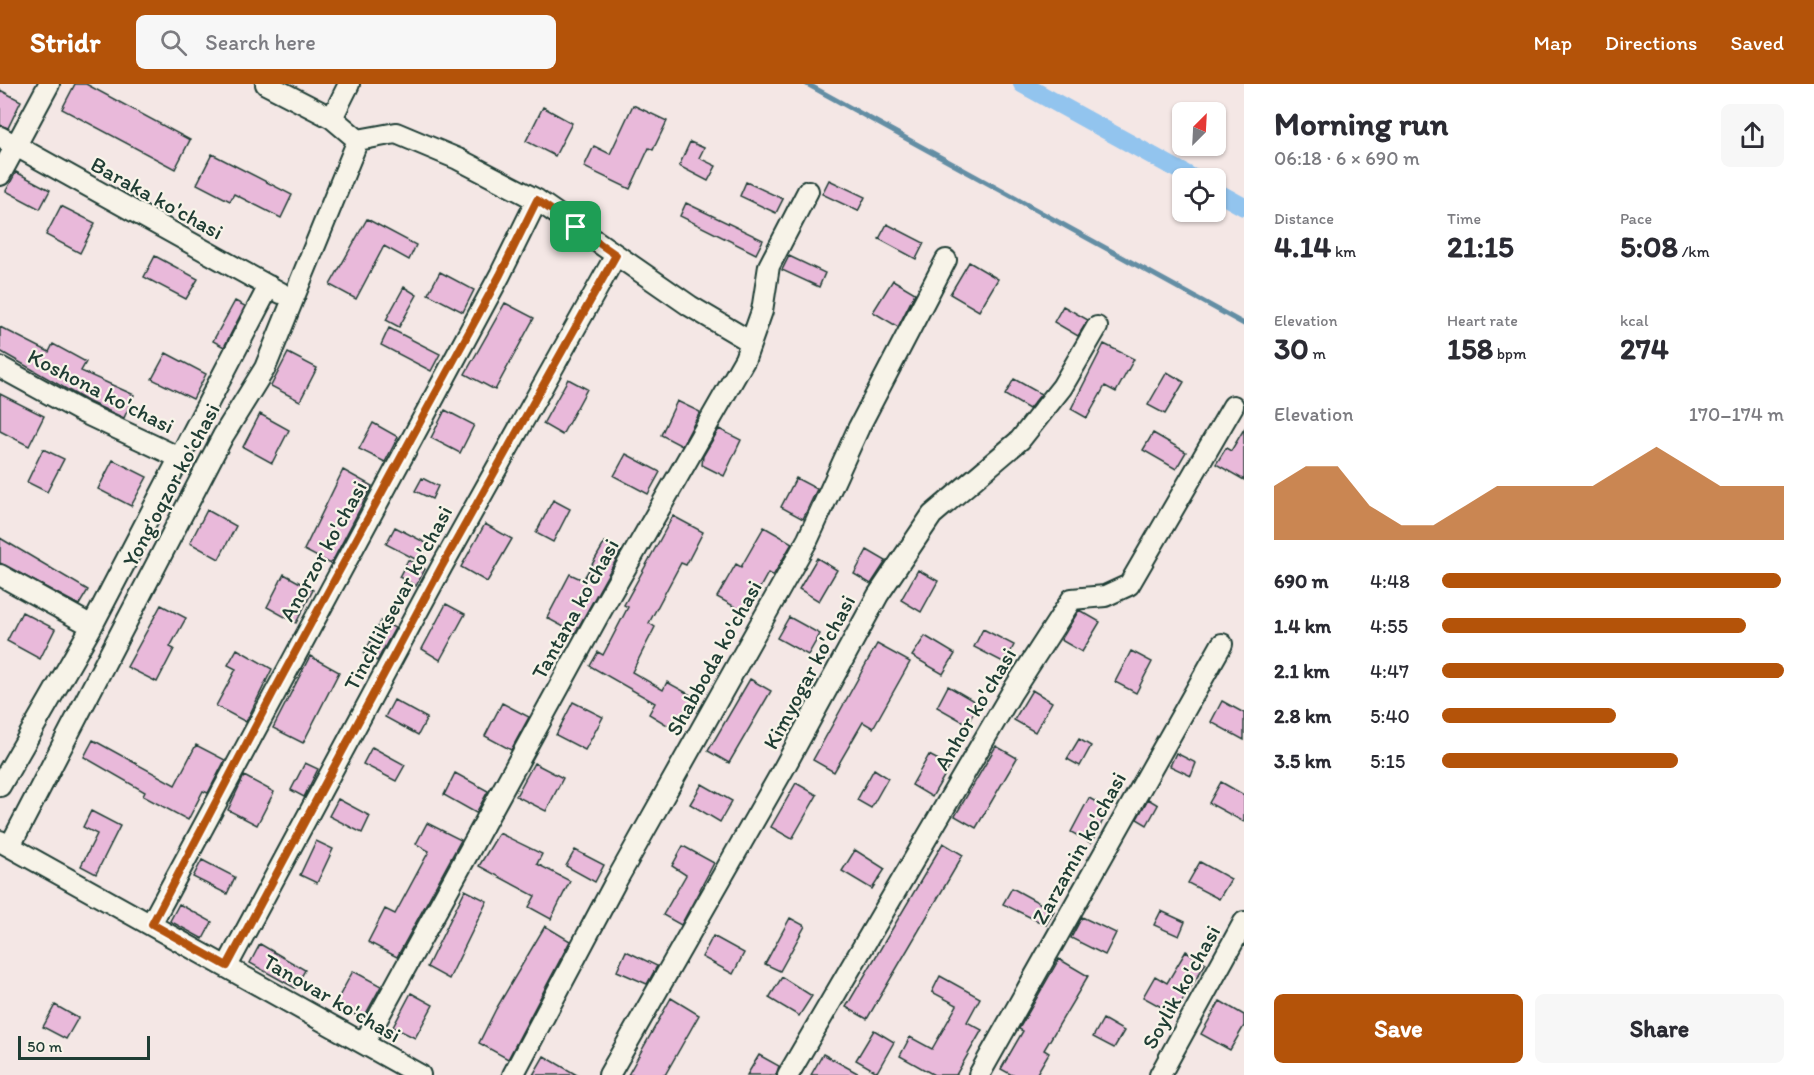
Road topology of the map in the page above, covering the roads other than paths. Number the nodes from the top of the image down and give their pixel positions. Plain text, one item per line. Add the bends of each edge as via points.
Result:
1 (49, 84) edge
2 (266, 84) edge
3 (349, 84) edge
4 (332, 118) junction
5 (358, 140) junction
6 (7, 143) edge
7 (0, 175) edge
8 (808, 191) dead end
9 (537, 200) junction
10 (616, 255) junction
11 (946, 260) dead end
12 (269, 286) junction
13 (293, 299) junction
14 (1097, 327) dead end
15 (751, 342) junction
16 (0, 367) edge
17 (1233, 406) dead end
18 (180, 458) junction
19 (0, 575) edge
20 (92, 626) junction
21 (1222, 644) dead end
22 (0, 786) edge
23 (5, 844) edge
24 (1244, 922) edge
25 (152, 924) junction
26 (227, 966) junction
27 (364, 1043) junction
28 (420, 1075) edge
29 (513, 1075) edge
30 (609, 1075) edge
31 (788, 1075) edge
32 (979, 1075) edge
33 (1160, 1075) edge

1 - 6 street
2 - 4 street
3 - 4 street
4 - 5 street
5 - 9 street via 396,133 458,159
5 - 13 street, Yong'oqzor ko'chasi
6 - 7 street
6 - 12 street, Baraka ko'chasi
8 - 15 street, Tantana ko'chasi via 769,266 762,311
9 - 10 street
9 - 25 street, Anorzor ko'chasi
10 - 15 street
10 - 26 street, Tinchliksevar ko'chasi via 442,566
11 - 29 street, Shabboda ko'chasi via 859,427 808,539 615,883
12 - 13 street, Baraka ko'chasi
12 - 18 street
13 - 23 street, Yong'oqzor ko'chasi via 265,368 223,436
14 - 30 street, Kimyogar ko'chasi via 1062,387 1020,440 932,515 878,595
15 - 27 street, Tantana ko'chasi
16 - 18 street, Koshona ko'chasi via 84,413
17 - 31 street, Anhor ko'chasi via 1128,585 1105,596 1072,599 1012,692
18 - 20 street
19 - 20 street
20 - 22 street
21 - 32 street, Zarzamin ko'chasi
23 - 25 street, Tanovar ko'chasi
24 - 33 street, Soylik ko'chasi
25 - 26 street, Tanovar ko'chasi
26 - 27 street, Tanovar ko'chasi
27 - 28 street, Tanovar ko'chasi

